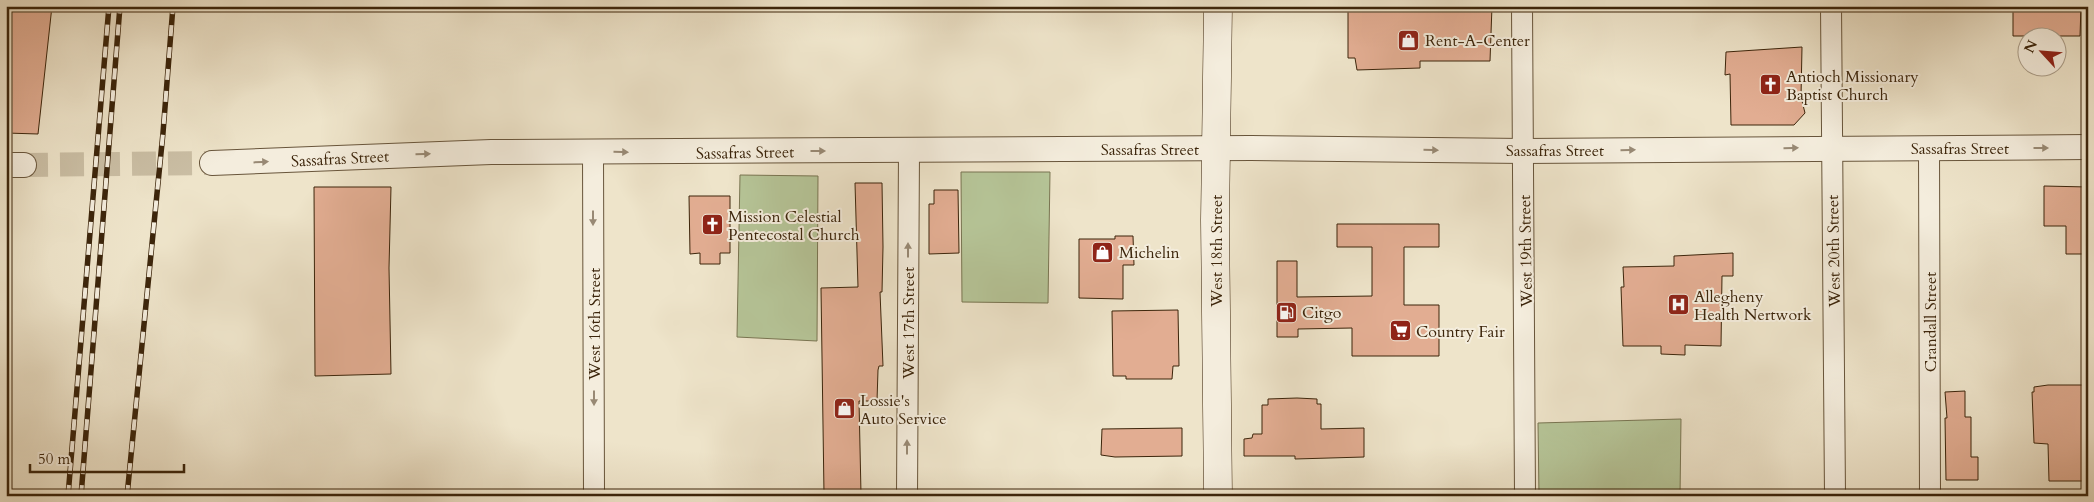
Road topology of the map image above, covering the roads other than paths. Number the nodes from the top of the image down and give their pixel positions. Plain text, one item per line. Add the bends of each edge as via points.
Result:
1 (1218, 6) edge
2 (1522, 6) edge
3 (1831, 6) edge
4 (1832, 148) junction
5 (1929, 148) junction
6 (2088, 148) edge
7 (1216, 149) junction
8 (909, 151) junction
9 (1524, 151) junction
10 (593, 152) junction
11 (212, 163) tunnel mouth
12 (594, 496) edge
13 (907, 496) edge
14 (1218, 496) edge
15 (1525, 496) edge
16 (1835, 496) edge
17 (1930, 496) edge

1 - 7 main road, West 18th Street
2 - 9 street, West 19th Street
3 - 4 street, West 20th Street
4 - 5 street, Sassafras Street
9 -> 4 street, Sassafras Street
4 - 16 street, West 20th Street
5 -> 6 street, Sassafras Street
5 - 17 street, Crandall Street
7 - 8 street, Sassafras Street
7 -> 9 street, Sassafras Street
7 - 14 main road, West 18th Street
10 -> 8 street, Sassafras Street
13 -> 8 street, West 17th Street
9 - 15 street, West 19th Street
11 -> 10 street, Sassafras Street via 481,152
10 -> 12 street, West 16th Street

